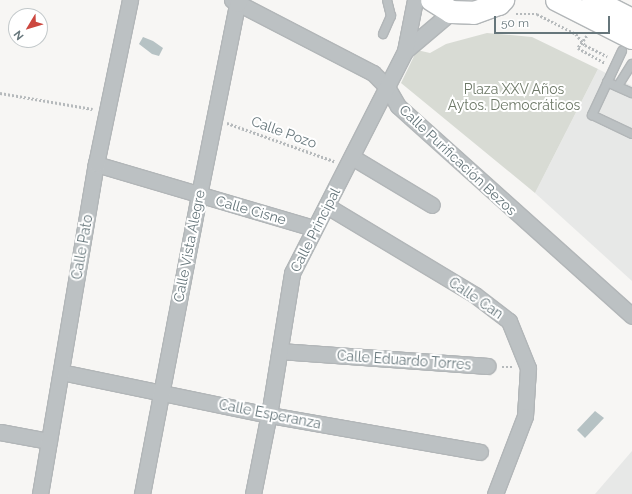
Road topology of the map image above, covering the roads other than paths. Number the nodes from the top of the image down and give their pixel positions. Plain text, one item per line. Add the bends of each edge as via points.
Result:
1 (130, 0) edge
2 (387, 0) edge
3 (415, 0) edge
4 (432, 0) edge
5 (557, 0) edge
6 (236, 1) edge
7 (509, 7) edge
8 (594, 9) edge
9 (451, 12) junction
10 (632, 20) edge
11 (384, 34) dead end
12 (627, 44) edge
13 (405, 51) junction
14 (632, 64) edge
15 (607, 82) junction
16 (618, 86) junction
17 (387, 87) junction
18 (632, 93) edge
19 (632, 134) edge
20 (350, 161) junction
21 (96, 164) junction
22 (199, 195) junction
23 (432, 205) dead end
24 (327, 206) junction
25 (314, 228) junction
26 (632, 316) edge
27 (280, 351) junction
28 (487, 366) road end
29 (61, 372) junction
30 (162, 392) junction
31 (269, 415) junction
32 (0, 432) edge
33 (49, 441) junction
34 (480, 452) dead end
35 (40, 494) edge
36 (142, 494) edge
37 (253, 494) edge
38 (495, 494) edge

1 - 21 street, Calle Pato
2 - 11 lane via 391,16
3 - 13 street, Calle Principal
4 - 9 highway
5 - 8 highway
6 - 17 street, Calle Purificación Bezos via 373,73
6 - 22 street, Calle Vista Alegre
7 - 9 highway via 499,4 474,13
8 - 10 highway
8 - 12 highway
9 - 13 street, Calle Principal
12 - 15 lane
13 - 17 street, Calle Principal
14 - 16 lane
15 - 16 lane
15 - 19 lane via 592,115
16 - 18 lane
17 - 20 street, Calle Principal
17 - 26 street, Calle Purificación Bezos via 398,106
20 - 23 street
20 - 24 street, Calle Principal
21 - 22 street, Calle Cisne
21 - 29 street, Calle Pato
22 - 25 street, Calle Cisne
22 - 30 street, Calle Vista Alegre
24 - 25 street, Calle Principal
24 - 38 street, Calle Can via 475,295 509,320 528,368 525,416
25 - 27 street, Calle Principal via 292,273
27 - 28 street, Calle Eduardo Torres
27 - 31 street, Calle Principal
29 - 30 street, Calle Esperanza
29 - 33 street, Calle Pato
30 - 31 street, Calle Esperanza
30 - 36 street, Calle Vista Alegre
31 - 34 street, Calle Esperanza
31 - 37 street, Calle Principal
32 - 33 street
33 - 35 street, Calle Pato

